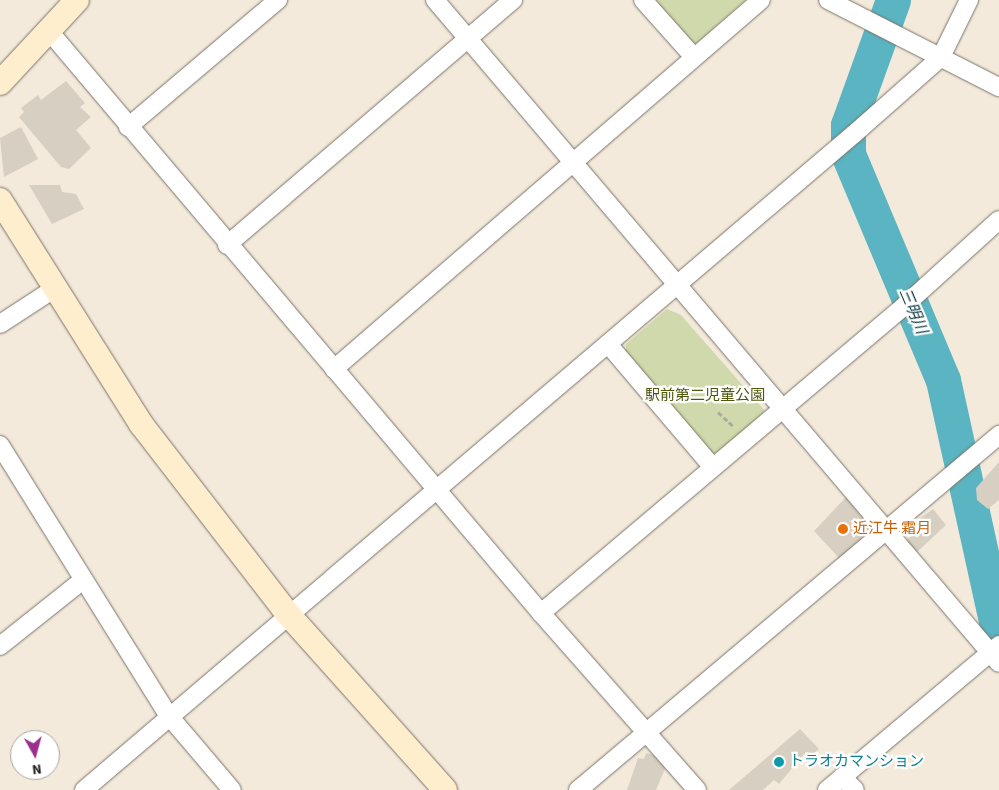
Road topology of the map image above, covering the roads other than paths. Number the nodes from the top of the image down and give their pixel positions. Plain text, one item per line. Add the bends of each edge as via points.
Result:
1 (77, 0) edge
2 (278, 0) edge
3 (434, 0) edge
4 (513, 0) edge
5 (643, 0) edge
6 (761, 0) edge
7 (828, 0) edge
8 (969, 0) edge
9 (48, 31) junction
10 (468, 40) junction
11 (693, 56) junction
12 (941, 57) junction
13 (0, 83) edge
14 (999, 87) edge
15 (128, 126) junction
16 (576, 164) junction
17 (0, 200) edge
18 (999, 220) edge
19 (227, 245) junction
20 (677, 286) junction
21 (57, 287) junction
22 (0, 324) edge
23 (608, 344) junction
24 (334, 369) junction
25 (784, 408) junction
26 (999, 436) edge
27 (0, 445) edge
28 (712, 466) junction
29 (439, 490) junction
30 (888, 531) junction
31 (84, 580) junction
32 (287, 613) junction
33 (541, 614) junction
34 (0, 646) edge
35 (996, 654) edge
36 (169, 716) junction
37 (645, 733) junction
38 (842, 777) junction
39 (84, 790) edge
40 (232, 790) edge
41 (445, 790) edge
42 (578, 790) edge
43 (697, 790) edge
44 (827, 790) edge
45 (855, 790) edge

1 - 9 street
2 - 15 street
3 - 10 street
4 - 10 street
5 - 11 street
6 - 11 street
7 - 12 street
8 - 12 street
9 - 13 street
9 - 15 street
10 - 16 street
10 - 19 street
11 - 16 street
12 - 14 street
12 - 20 street
15 - 19 street
16 - 20 street
16 - 24 street
17 - 21 street
18 - 25 street
19 - 24 street
20 - 23 street
20 - 25 street
21 - 22 street
21 - 32 street via 141,424
23 - 28 street
23 - 29 street
24 - 29 street
25 - 28 street
25 - 30 street
26 - 30 street
27 - 31 street
28 - 33 street
29 - 32 street
29 - 33 street
30 - 35 street
30 - 37 street
31 - 34 street
31 - 36 street
32 - 36 street
32 - 41 street
33 - 37 street
35 - 38 street
36 - 39 street
36 - 40 street
37 - 42 street
37 - 43 street
38 - 44 street
38 - 45 street

